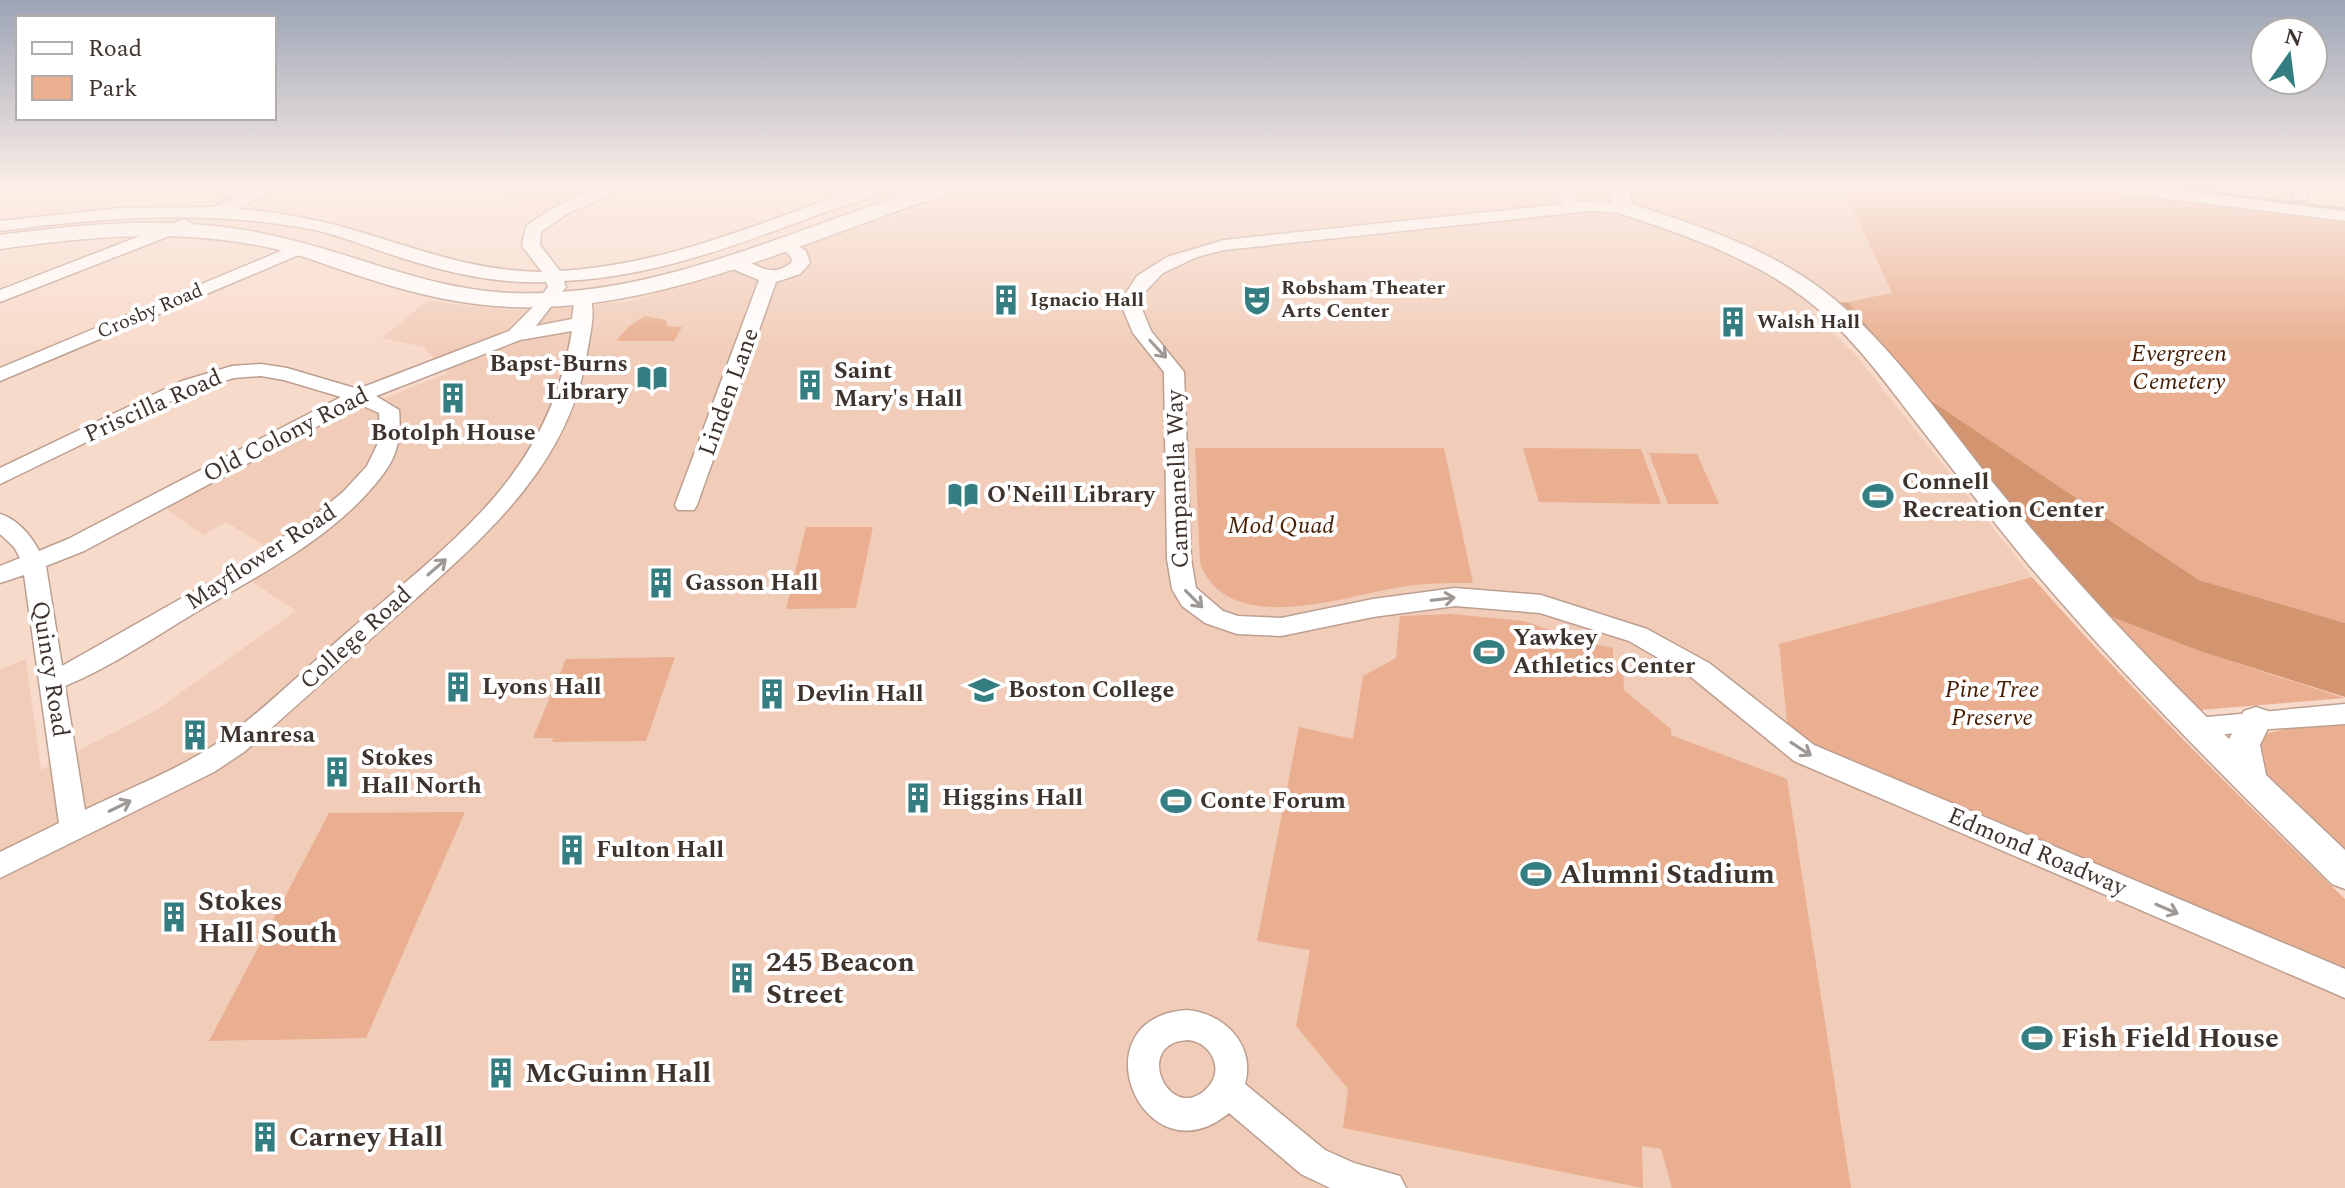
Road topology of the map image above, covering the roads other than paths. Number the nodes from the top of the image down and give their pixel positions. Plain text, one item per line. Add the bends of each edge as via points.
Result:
1 (144, 240) edge
2 (266, 240) edge
3 (367, 240) edge
4 (531, 240) edge
5 (717, 240) edge
6 (794, 240) edge
7 (1286, 240) edge
8 (1711, 240) edge
9 (786, 243) junction
10 (300, 248) junction
11 (734, 261) junction
12 (769, 277) junction
13 (553, 288) junction
14 (0, 296) edge
15 (582, 310) junction
16 (515, 335) junction
17 (0, 375) edge
18 (359, 396) junction
19 (0, 477) edge
20 (686, 505) dead end
21 (0, 522) edge
22 (34, 563) junction
23 (0, 575) edge
24 (52, 681) junction
25 (1739, 702) joint
26 (2345, 714) edge
27 (2256, 720) junction
28 (2197, 728) junction
29 (2250, 780) junction
30 (74, 829) junction
31 (0, 866) edge
32 (2345, 873) edge
33 (2345, 984) edge
34 (1227, 1090) dead end
35 (1388, 1188) edge

1 - 14 street
2 - 10 main road
3 - 13 street via 456,268 511,275
4 - 13 street
5 - 13 street
6 - 9 main road
7 -> 25 street, Campanella Way via 1174,257 1137,288 1133,314 1139,329 1174,372 1179,559 1191,600 1237,625 1281,627 1455,597 1541,604 1638,635 1700,670
8 - 28 main road via 1814,294 1843,318 2048,568
9 - 11 main road
9 - 12 street via 800,255 799,267
10 - 13 main road via 421,288 485,298
10 - 17 street, Crosby Road
11 - 12 street
11 - 15 main road
12 - 20 street, Linden Lane
13 - 15 main road
13 - 16 street
15 - 16 street, Old Colony Road
30 -> 15 street, College Road via 235,745 482,527 512,492 558,420 574,377
16 - 18 street, Old Colony Road
18 - 19 street, Priscilla Road via 274,371 232,372 189,385
18 - 22 street, Old Colony Road
18 - 24 street, Mayflower Road via 389,410 395,425 382,459 343,504 280,551 98,660
21 - 22 street, Quincy Road via 23,542
22 - 23 street, Old Colony Road
22 - 24 street, Quincy Road
24 - 30 street, Quincy Road
25 -> 33 street, Edmond Roadway via 1804,753
26 - 27 street
27 - 28 street
27 - 29 main road via 2243,745
28 - 29 main road
29 - 32 main road
30 - 31 street, College Road
34 - 35 street via 1313,1162 1351,1180

